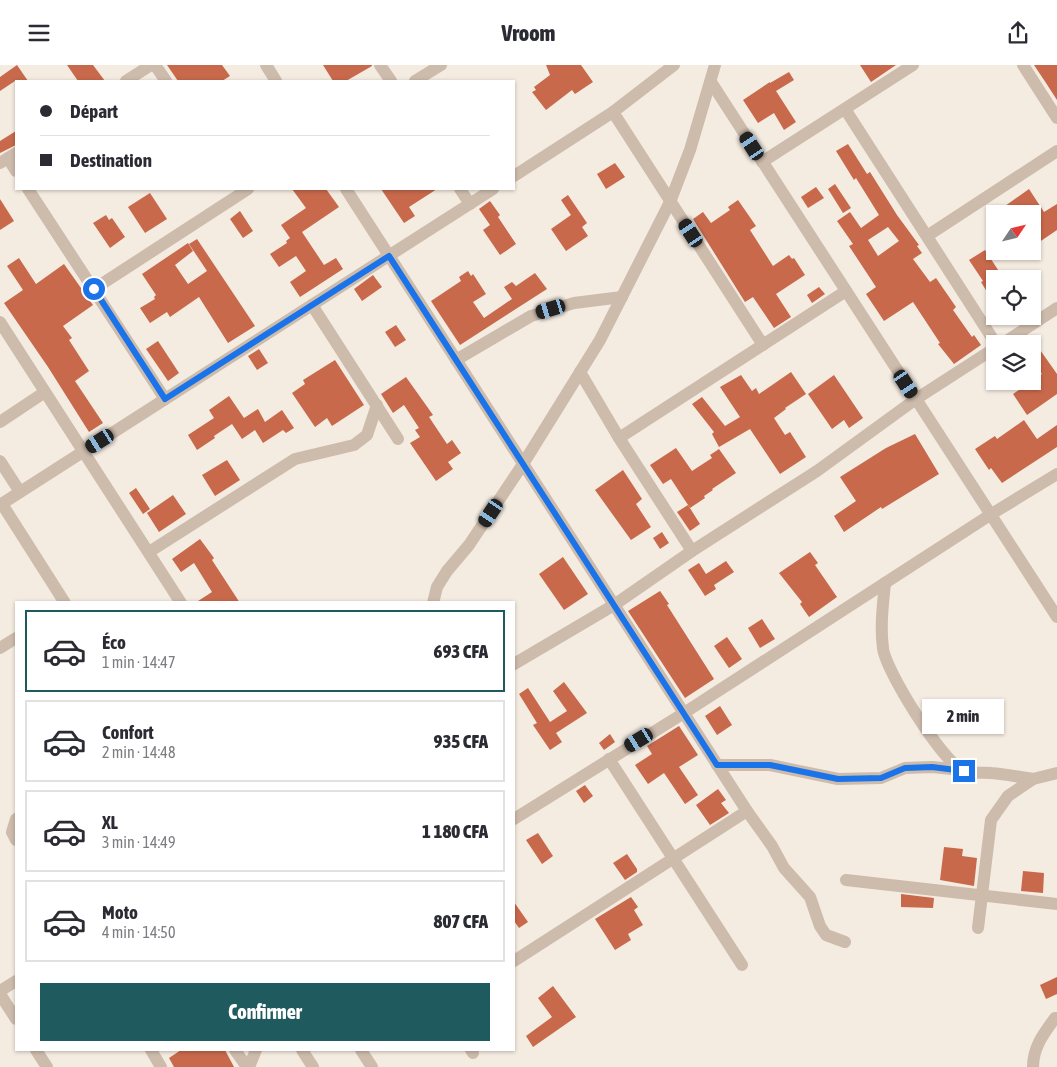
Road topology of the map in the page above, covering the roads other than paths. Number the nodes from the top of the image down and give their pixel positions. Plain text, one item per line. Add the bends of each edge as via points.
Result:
1 (153, 65) edge
2 (266, 65) edge
3 (380, 65) edge
4 (441, 65) edge
5 (674, 65) edge
6 (715, 65) edge
7 (913, 65) edge
8 (1023, 65) edge
9 (128, 80) edge
10 (165, 80) edge
11 (275, 80) edge
12 (390, 80) edge
13 (417, 80) edge
14 (711, 82) junction
15 (845, 109) junction
16 (613, 112) junction
17 (1057, 118) edge
18 (1057, 151) edge
19 (8, 158) edge
20 (762, 162) junction
21 (15, 169) edge
22 (515, 175) edge
23 (29, 190) edge
24 (347, 190) edge
25 (461, 190) edge
26 (491, 190) edge
27 (241, 191) edge
28 (670, 201) junction
29 (470, 204) junction
30 (926, 236) junction
31 (389, 256) junction
32 (94, 289) junction
33 (846, 291) junction
34 (622, 297) junction
35 (312, 305) junction
36 (1057, 308) edge
37 (0, 322) edge
38 (990, 335) edge
39 (1016, 335) edge
40 (4, 338) edge
41 (763, 345) junction
42 (986, 354) edge
43 (456, 360) junction
44 (580, 372) junction
45 (45, 393) junction
46 (165, 399) junction
47 (916, 399) junction
48 (377, 405) junction
49 (0, 423) edge
50 (619, 438) junction
51 (398, 439) dead end
52 (84, 451) junction
53 (0, 461) edge
54 (523, 464) junction
55 (1057, 474) edge
56 (20, 492) junction
57 (1, 505) edge
58 (990, 515) junction
59 (692, 551) junction
60 (149, 552) junction
61 (885, 583) junction
62 (64, 601) edge
63 (180, 601) edge
64 (434, 601) edge
65 (614, 605) junction
66 (1057, 617) edge
67 (15, 639) edge
68 (0, 648) edge
69 (515, 663) edge
70 (684, 713) junction
71 (609, 759) junction
72 (717, 765) junction
73 (964, 771) junction
74 (1057, 773) edge
75 (1033, 779) junction
76 (747, 811) junction
77 (515, 818) edge
78 (15, 822) edge
79 (15, 838) edge
80 (673, 859) junction
81 (846, 880) dead end
82 (982, 895) junction
83 (1057, 904) edge
84 (978, 928) dead end
85 (845, 942) dead end
86 (515, 960) edge
87 (742, 965) dead end
88 (15, 982) edge
89 (0, 992) edge
90 (15, 1017) edge
91 (1057, 1019) edge
92 (37, 1051) edge
93 (153, 1051) edge
94 (236, 1051) edge
95 (256, 1051) edge
96 (303, 1051) edge
97 (362, 1051) edge
98 (47, 1067) edge
99 (161, 1067) edge
100 (248, 1067) edge
101 (313, 1067) edge
102 (372, 1067) edge
103 (1033, 1067) edge

1 - 9 street
1 - 10 street
2 - 11 street
3 - 12 street
4 - 13 street
5 - 16 street
6 - 14 street
7 - 15 street
8 - 17 street
14 - 20 street
14 - 28 street via 690,151
15 - 20 street
15 - 30 street
16 - 22 street
16 - 28 street
18 - 30 street
19 - 21 street
20 - 33 street
23 - 32 street
24 - 31 street
25 - 29 street
26 - 29 street
27 - 32 street
28 - 34 street
28 - 41 street
29 - 31 street
30 - 38 street
31 - 35 street
31 - 43 street
32 - 46 street
33 - 41 street
33 - 47 street
34 - 43 street via 574,303 531,316
34 - 44 street
35 - 46 street
35 - 48 street
36 - 39 street
37 - 40 street
40 - 45 street
41 - 50 street
42 - 47 street
43 - 54 street
44 - 50 street
44 - 54 street
45 - 49 street
45 - 52 street
46 - 52 street
47 - 58 street
47 - 59 street via 817,471
48 - 51 street
48 - 60 street via 367,435 354,445 295,459
50 - 59 street
52 - 56 street
52 - 60 street
53 - 56 street
54 - 64 street via 469,545 447,571 437,587
54 - 65 street
55 - 58 street
56 - 57 street
57 - 62 street
58 - 61 street
58 - 66 street
59 - 65 street
60 - 63 street
61 - 70 street
61 - 73 street via 882,649 896,679 935,743
65 - 69 street
65 - 70 street
67 - 68 street
70 - 71 street
70 - 72 street
71 - 77 street
71 - 80 street
72 - 73 street via 770,765 838,779 881,778 905,768
72 - 76 street
73 - 75 street
74 - 75 street
75 - 82 street via 1008,796 991,820
76 - 80 street
76 - 85 street via 784,867 810,897 826,935
78 - 79 street via 12,831
80 - 86 street
80 - 87 street
81 - 82 street
82 - 83 street
82 - 84 street
88 - 89 street
89 - 90 street
91 - 103 street via 1040,1039
92 - 98 street
93 - 99 street
94 - 100 street
95 - 100 street
96 - 101 street
97 - 102 street

